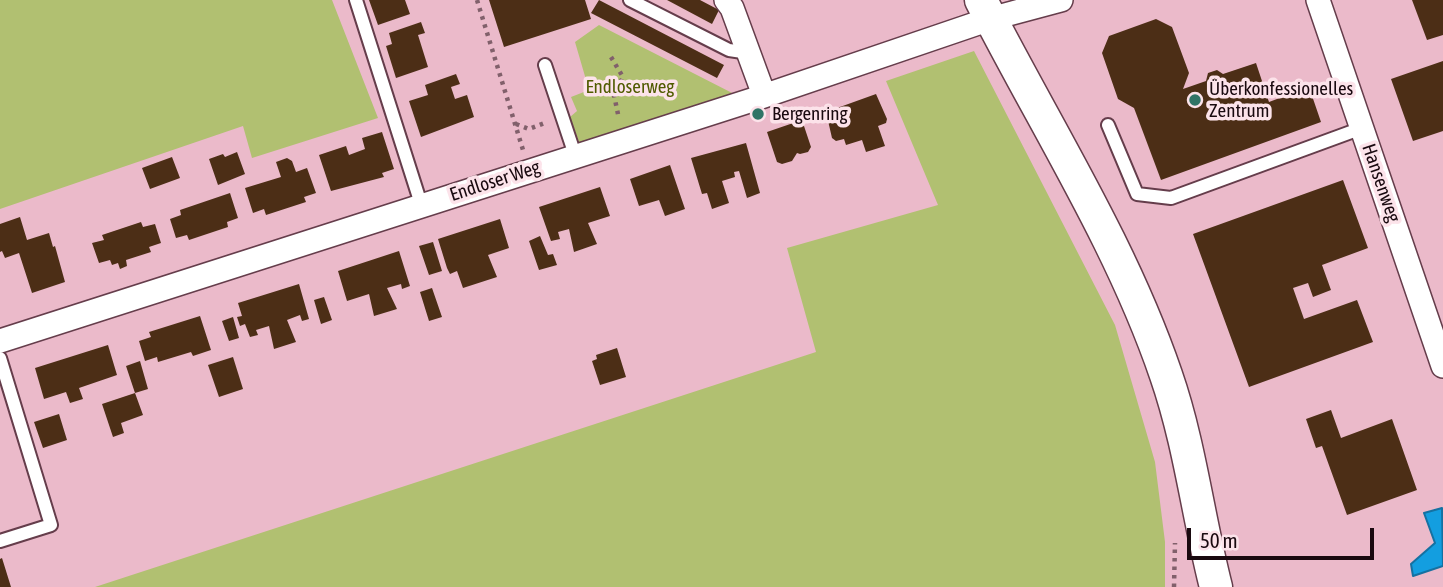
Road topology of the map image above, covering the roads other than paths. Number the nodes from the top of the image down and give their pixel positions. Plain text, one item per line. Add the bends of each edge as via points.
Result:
1 (356, 0) edge
2 (630, 0) edge
3 (726, 0) edge
4 (1061, 0) edge
5 (1318, 0) edge
6 (985, 9) edge
7 (749, 53) junction
8 (544, 65) dead end
9 (764, 95) junction
10 (1108, 125) dead end
11 (1362, 128) junction
12 (575, 155) junction
13 (421, 204) junction
14 (0, 341) edge
15 (0, 358) edge
16 (1443, 366) edge
17 (1190, 540) junction
18 (0, 541) edge
19 (1196, 587) edge
20 (1216, 587) edge

1 - 13 lane
2 - 7 lane via 729,50
3 - 7 street
4 - 6 street, Endloser Weg
5 - 11 street, Hansenweg
6 - 9 street, Endloser Weg
6 - 17 main road via 1116,253 1166,374 1183,429
7 - 9 street
8 - 12 lane
9 - 12 street, Endloser Weg
10 - 11 lane via 1137,194 1171,198
11 - 16 street, Hansenweg
12 - 13 street, Endloser Weg
13 - 14 street, Endloser Weg
15 - 18 lane via 51,525
17 - 19 main road
17 - 20 main road

